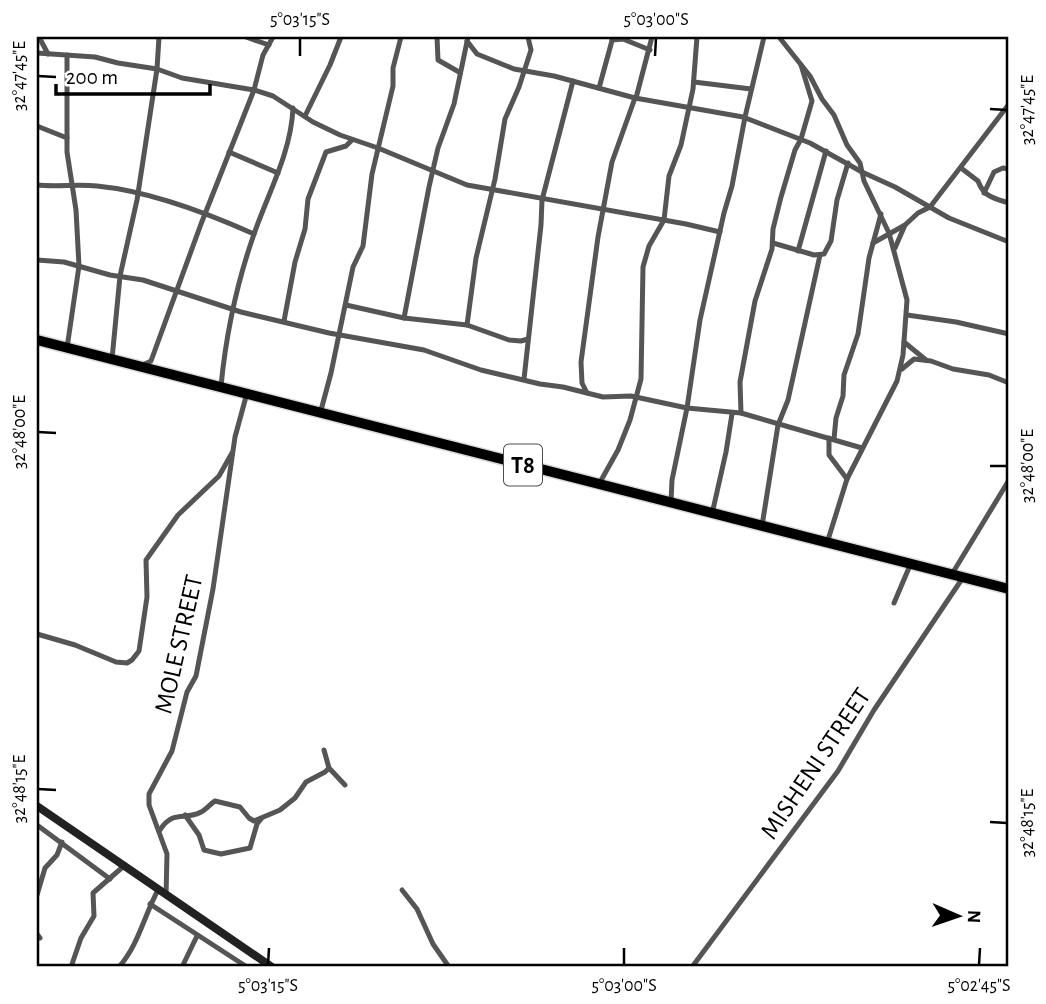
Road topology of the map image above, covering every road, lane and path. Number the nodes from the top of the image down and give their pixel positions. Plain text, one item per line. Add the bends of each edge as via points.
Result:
1 (39, 37) edge
2 (159, 37) edge
3 (246, 37) edge
4 (272, 37) edge
5 (341, 37) edge
6 (401, 37) edge
7 (437, 37) edge
8 (528, 37) edge
9 (652, 37) edge
10 (697, 37) edge
11 (764, 37) edge
12 (779, 37) edge
13 (612, 38) edge
14 (468, 39) edge
15 (269, 44) junction
16 (650, 50) junction
17 (37, 53) edge
18 (48, 54) junction
19 (67, 55) junction
20 (801, 64) junction
21 (157, 69) junction
22 (524, 71) junction
23 (459, 72) junction
24 (573, 81) junction
25 (694, 82) junction
26 (599, 88) junction
27 (751, 89) junction
28 (254, 90) junction
29 (635, 98) junction
30 (1009, 104) edge
31 (293, 108) junction
32 (688, 108) junction
33 (305, 116) junction
34 (745, 117) junction
35 (37, 126) edge
36 (66, 138) junction
37 (801, 139) junction
38 (352, 140) junction
39 (378, 148) junction
40 (826, 151) junction
41 (229, 152) junction
42 (848, 163) junction
43 (961, 168) junction
44 (1009, 169) edge
45 (432, 171) junction
46 (862, 172) junction
47 (278, 173) junction
48 (37, 185) edge
49 (71, 186) junction
50 (492, 188) junction
51 (984, 193) junction
52 (138, 194) junction
53 (542, 200) junction
54 (1009, 203) edge
55 (930, 207) junction
56 (603, 210) junction
57 (206, 214) junction
58 (881, 214) junction
59 (664, 220) junction
60 (905, 225) junction
61 (720, 232) junction
62 (889, 233) junction
63 (254, 234) junction
64 (1009, 242) edge
65 (773, 243) junction
66 (873, 243) junction
67 (895, 249) junction
68 (798, 251) junction
69 (820, 255) junction
70 (37, 260) edge
71 (79, 266) junction
72 (120, 276) junction
73 (178, 290) junction
74 (346, 305) junction
75 (231, 309) junction
76 (907, 315) junction
77 (404, 318) junction
78 (284, 321) junction
79 (467, 325) junction
80 (1009, 334) edge
81 (339, 335) junction
82 (528, 339) junction
83 (37, 340) edge
84 (904, 340) junction
85 (67, 348) junction
86 (112, 359) junction
87 (926, 360) junction
88 (136, 366) junction
89 (900, 372) junction
90 (524, 379) junction
91 (1009, 383) edge
92 (221, 386) junction
93 (247, 393) junction
94 (587, 393) junction
95 (636, 397) junction
96 (687, 408) junction
97 (741, 413) junction
98 (320, 414) junction
99 (732, 414) junction
100 (778, 425) junction
101 (831, 438) junction
102 (235, 447) junction
103 (862, 448) junction
104 (847, 479) junction
105 (1009, 480) edge
106 (599, 484) junction
107 (670, 502) junction
108 (712, 513) junction
109 (762, 526) junction
110 (827, 543) junction
111 (911, 563) junction
112 (952, 574) junction
113 (964, 576) junction
114 (1009, 589) edge
115 (894, 603) dead end
116 (37, 634) edge
117 (324, 751) dead end
118 (329, 768) junction
119 (345, 785) dead end
120 (37, 806) edge
121 (185, 815) junction
122 (261, 819) junction
123 (37, 825) edge
124 (160, 830) junction
125 (62, 842) junction
126 (125, 865) junction
127 (110, 879) junction
128 (158, 890) junction
129 (402, 890) dead end
130 (37, 895) edge
131 (166, 896) junction
132 (150, 904) junction
133 (197, 936) junction
134 (71, 967) edge
135 (119, 967) edge
136 (183, 967) edge
137 (247, 967) edge
138 (272, 967) edge
139 (449, 967) edge
140 (692, 967) edge

1 - 18 street
2 - 21 street
3 - 15 street
4 - 15 street
5 - 33 street
6 - 39 street
7 - 23 street via 438,60
8 - 22 street via 531,50
9 - 16 street
10 - 25 street
11 - 27 street
12 - 20 street
13 - 16 street
13 - 26 street
14 - 22 street via 477,54
14 - 23 street
15 - 28 street
16 - 29 street
17 - 18 street
18 - 19 street
19 - 21 street
19 - 36 street
20 - 37 street via 812,99
20 - 46 street via 834,115
21 - 28 street via 182,78
21 - 52 street
22 - 24 street
22 - 50 street via 505,119
23 - 45 street via 451,116
24 - 26 street
24 - 53 street
25 - 27 street
25 - 32 street
26 - 29 street
27 - 34 street
28 - 31 street
28 - 41 street
29 - 32 street
29 - 56 street via 612,162
30 - 43 street
31 - 33 street
31 - 47 street
32 - 34 street
32 - 59 street via 669,176
33 - 38 street
34 - 37 street
34 - 61 street
35 - 36 street
36 - 49 street
37 - 40 street
37 - 65 street via 781,197
38 - 39 street
38 - 78 street via 326,152 312,186
39 - 45 street
39 - 74 street via 363,246 353,267
40 - 42 street
40 - 68 street
41 - 47 street
41 - 57 street
42 - 46 street
42 - 69 street via 831,241
43 - 51 street via 978,181
43 - 55 street
44 - 51 street via 994,172
45 - 50 street via 467,185
45 - 77 street
46 - 55 street
46 - 58 street
47 - 63 street
48 - 49 street
49 - 52 street
49 - 71 street
50 - 53 street
50 - 79 street via 475,258
51 - 54 street
52 - 57 street
52 - 72 street
53 - 56 street
53 - 82 street
55 - 60 street
55 - 64 street
56 - 59 street
56 - 94 street via 581,362
57 - 63 street
57 - 73 street
58 - 62 street
58 - 66 street
59 - 61 street
59 - 95 street via 643,267 642,371
60 - 62 street
60 - 67 street
61 - 96 street
62 - 66 street
62 - 67 street
63 - 75 street
65 - 68 street
65 - 97 street via 755,301 740,382
66 - 101 street via 858,334
67 - 76 street
68 - 69 street
69 - 100 street via 788,400
70 - 71 street
71 - 72 street
71 - 85 street
72 - 73 street
72 - 86 street
73 - 75 street
73 - 88 street via 151,361
74 - 77 street
74 - 81 street
75 - 78 street
75 - 92 street
76 - 80 street
76 - 84 street
77 - 79 street
78 - 81 street
79 - 82 street via 502,338
81 - 90 street via 424,350
81 - 98 street
82 - 90 street
83 - 85 highway, T8
84 - 87 street
84 - 89 street
85 - 86 highway, T8
86 - 88 highway, T8
87 - 89 street via 911,360
87 - 91 street
88 - 92 highway, T8
89 - 103 street
90 - 94 street
92 - 93 highway, T8
93 - 98 highway, T8
93 - 102 street, MOLE STREET
94 - 95 street
95 - 96 street
95 - 106 street via 618,450
96 - 99 street
96 - 107 street
97 - 99 street
97 - 100 street
98 - 106 highway, T8
99 - 108 street
100 - 101 street
100 - 109 street
101 - 103 street
101 - 104 street via 829,455
102 - 116 street via 219,476 178,515 146,560 147,597 139,651 132,660 116,662
102 - 124 street, MOLE STREET via 196,676 187,692 172,751 149,794
103 - 104 street
104 - 110 street
105 - 112 street
106 - 107 highway, T8
107 - 108 highway, T8
108 - 109 highway, T8
109 - 110 highway, T8
110 - 111 highway, T8
111 - 112 highway, T8
111 - 115 street
112 - 113 highway, T8
113 - 114 highway, T8
113 - 140 street, MISHENI STREET via 838,771
117 - 118 street
118 - 119 street
118 - 122 street via 306,782 280,810
120 - 126 street
121 - 122 street via 201,813 216,801 240,807 252,820
121 - 122 street via 204,850 221,854 250,848
121 - 124 street via 169,819
123 - 125 street
124 - 131 street, MOLE STREET via 167,853
125 - 127 street
125 - 130 street via 45,868
126 - 127 street
126 - 128 street
127 - 134 street via 93,892 94,916
128 - 131 street
128 - 132 street
129 - 139 street via 418,909
131 - 138 street
132 - 133 street
132 - 135 street via 132,951
133 - 136 street
133 - 137 street

